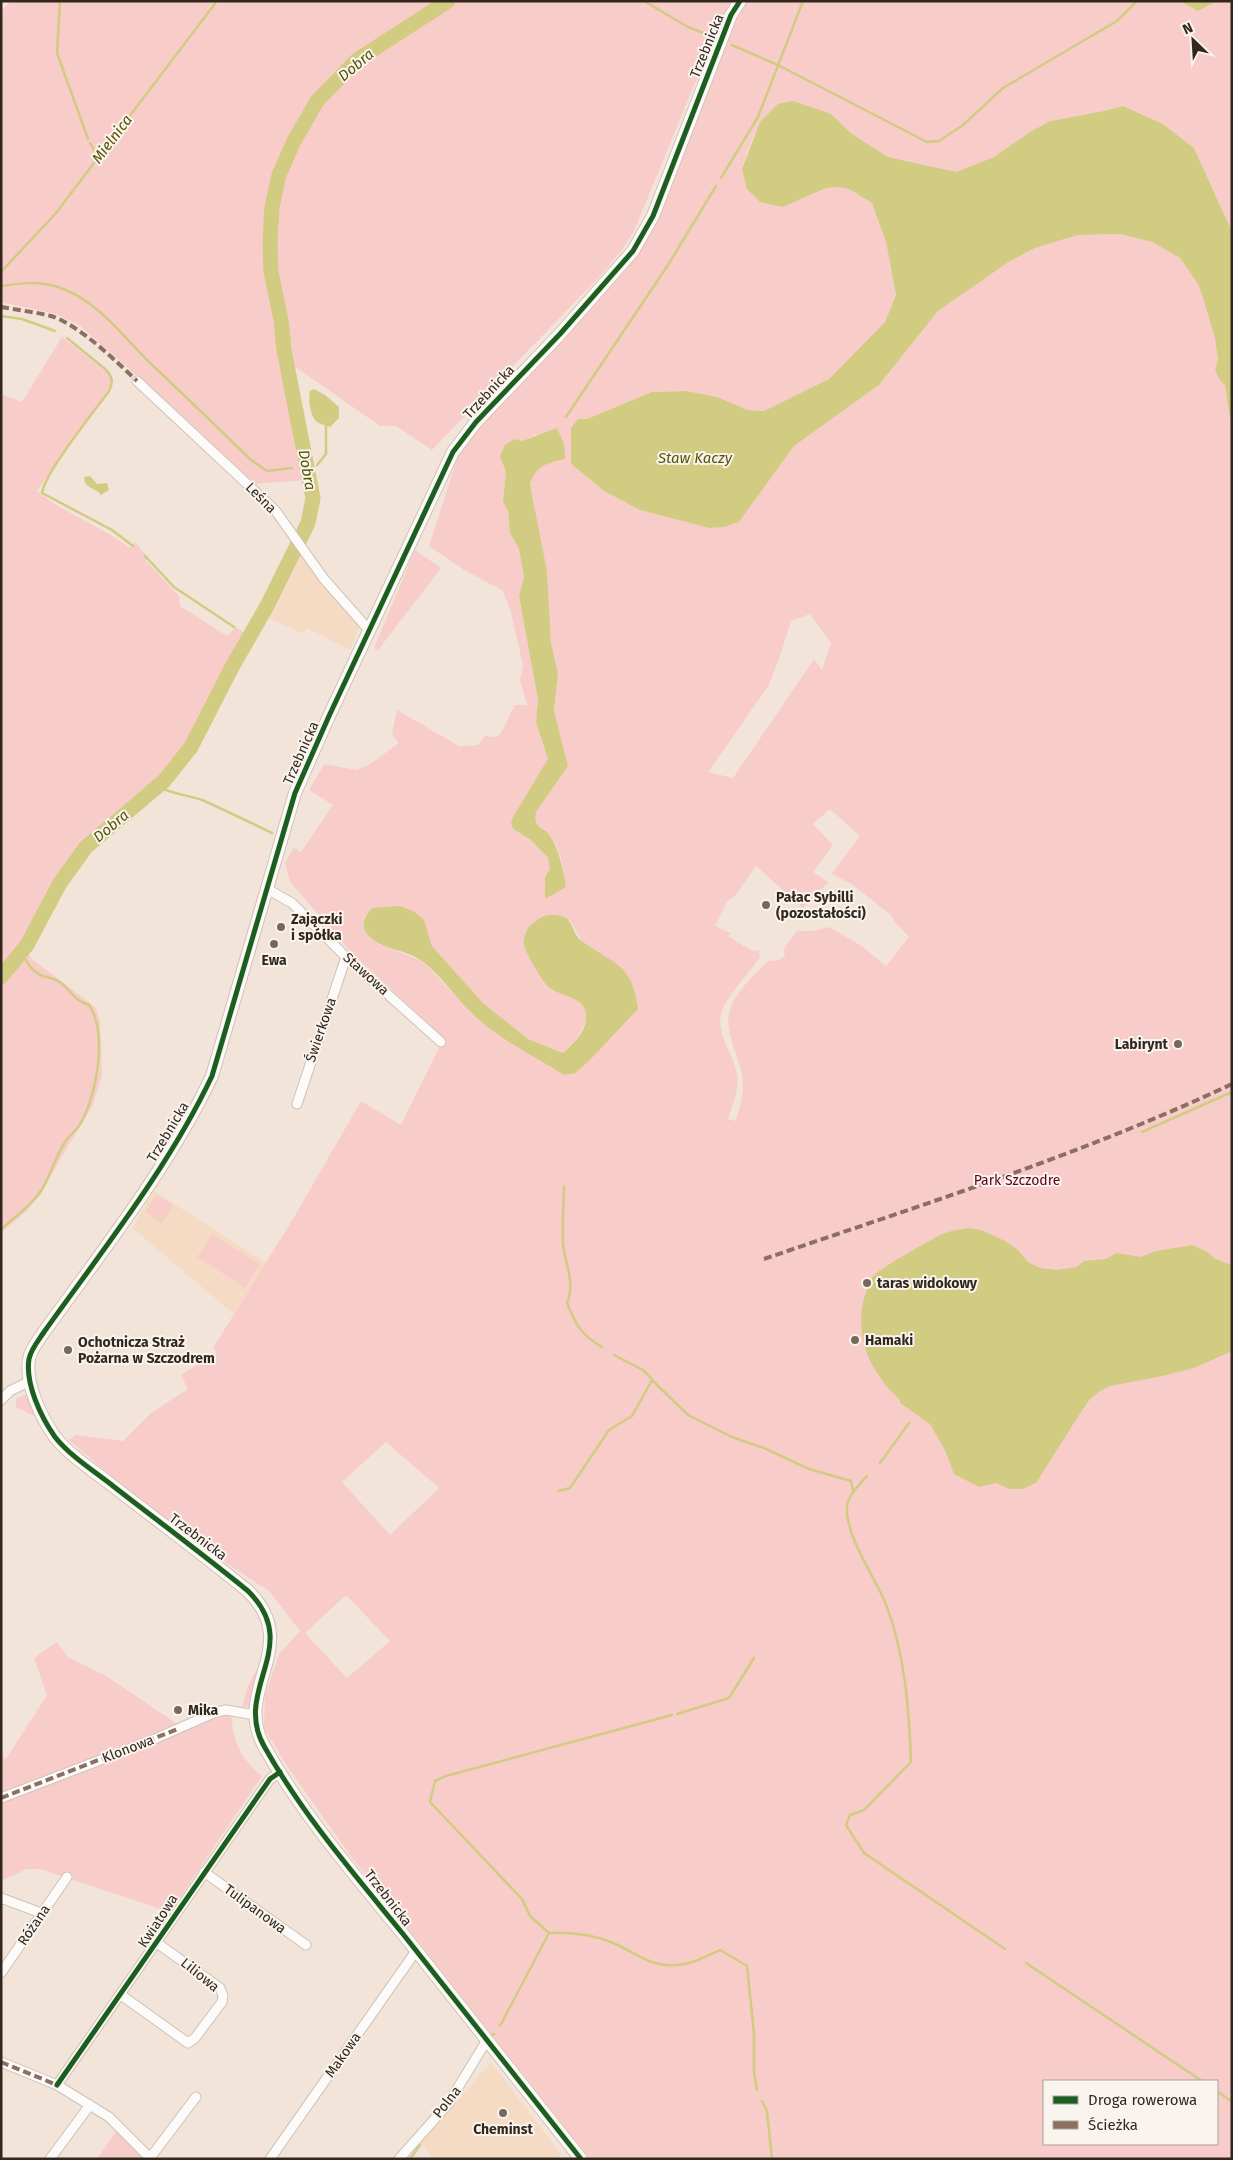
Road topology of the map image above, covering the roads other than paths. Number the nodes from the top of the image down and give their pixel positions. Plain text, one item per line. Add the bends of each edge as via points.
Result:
1 (740, 1) edge
2 (137, 381) dead end
3 (369, 630) junction
4 (267, 889) junction
5 (346, 957) junction
6 (441, 1042) dead end
7 (297, 1104) dead end
8 (30, 1381) junction
9 (1, 1400) edge
10 (255, 1714) junction
11 (280, 1772) junction
12 (1, 1798) edge
13 (204, 1872) junction
14 (67, 1877) dead end
15 (1, 1898) edge
16 (41, 1913) junction
17 (157, 1943) junction
18 (306, 1946) dead end
19 (416, 1951) junction
20 (1, 1973) edge
21 (121, 1995) junction
22 (487, 2040) junction
23 (1, 2062) edge
24 (57, 2085) junction
25 (196, 2097) dead end
26 (90, 2105) junction
27 (50, 2159) edge
28 (270, 2159) edge
29 (399, 2159) edge
30 (581, 2159) edge

1 - 3 street, Trzebnicka via 731,15 653,216 633,251 463,437 445,466
2 - 3 street, Leśna via 275,510 324,579
3 - 4 street, Trzebnicka via 295,793
4 - 5 street, Stawowa via 292,903
4 - 8 street, Trzebnicka via 222,1047 202,1098 132,1209 31,1352
5 - 6 street, Stawowa
5 - 7 street, Świerkowa
8 - 9 street via 10,1391
8 - 10 street, Trzebnicka via 52,1432 68,1450 248,1591 261,1605 272,1634
10 - 11 street, Trzebnicka via 260,1738
10 - 12 street, Klonowa via 226,1710 207,1715
11 - 13 street, Kwiatowa via 270,1779
11 - 19 street, Trzebnicka via 318,1828
13 - 17 street, Kwiatowa
13 - 18 street, Tulipanowa
14 - 16 street, Różana
15 - 16 street
16 - 20 street, Różana
17 - 21 street, Kwiatowa
17 - 21 street, Liliowa via 220,1988 222,2002 196,2038 188,2042
19 - 22 street, Trzebnicka
19 - 28 street, Makowa
21 - 24 street, Kwiatowa
22 - 29 street, Polna via 448,2104
22 - 30 street, Trzebnicka
23 - 24 street
24 - 26 street
25 - 26 street via 150,2158 109,2117
26 - 27 street

